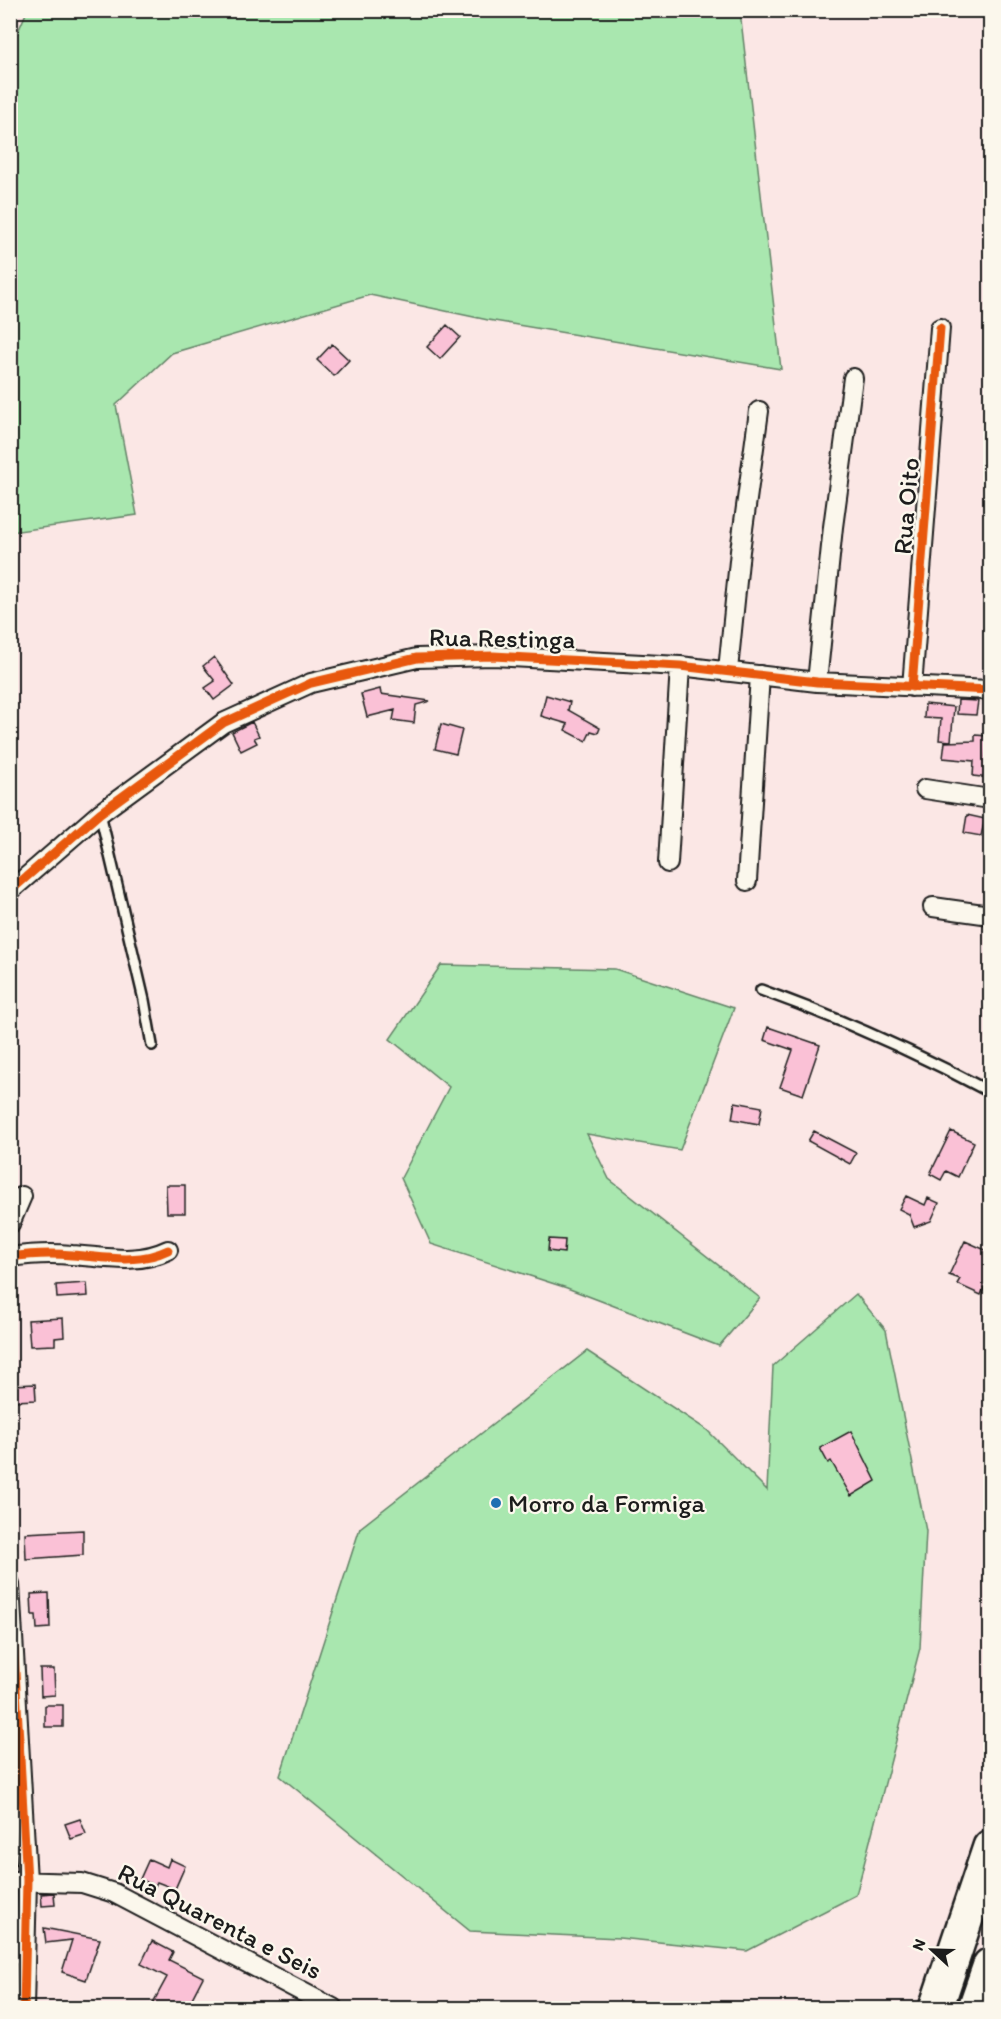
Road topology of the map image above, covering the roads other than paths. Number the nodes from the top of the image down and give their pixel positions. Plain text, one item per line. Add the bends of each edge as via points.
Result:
1 (940, 328) dead end
2 (853, 378) dead end
3 (759, 411) dead end
4 (680, 666) junction
5 (728, 670) junction
6 (760, 675) junction
7 (817, 682) junction
8 (912, 687) junction
9 (990, 690) edge
10 (925, 789) dead end
11 (990, 799) edge
12 (99, 813) junction
13 (668, 863) dead end
14 (747, 881) dead end
15 (10, 891) edge
16 (933, 907) dead end
17 (990, 915) edge
18 (761, 990) dead end
19 (152, 1045) dead end
20 (990, 1092) edge
21 (22, 1196) dead end
22 (10, 1224) edge
23 (168, 1250) dead end
24 (10, 1257) edge
25 (10, 1584) edge
26 (990, 1846) edge
27 (19, 1881) edge
28 (990, 1965) edge
29 (24, 2008) edge
30 (333, 2008) edge
31 (936, 2008) edge
32 (975, 2008) edge

1 - 8 street, Rua Oito
2 - 7 street
3 - 5 street
4 - 5 street, Rua Restinga
4 - 12 street, Rua Restinga via 493,656 417,658 364,669 311,683 223,723
4 - 13 street
5 - 6 street, Rua Restinga
6 - 7 street, Rua Restinga
6 - 14 street
7 - 8 street, Rua Restinga
8 - 9 street, Rua Restinga
10 - 11 street
12 - 15 street, Rua Restinga
12 - 19 lane
16 - 17 street
18 - 20 lane via 812,1008
21 - 22 street
23 - 24 street via 152,1258 137,1259 68,1254
25 - 27 street
26 - 31 highway
27 - 29 street
27 - 30 street, Rua Quarenta e Seis via 82,1883 114,1893
28 - 32 highway

